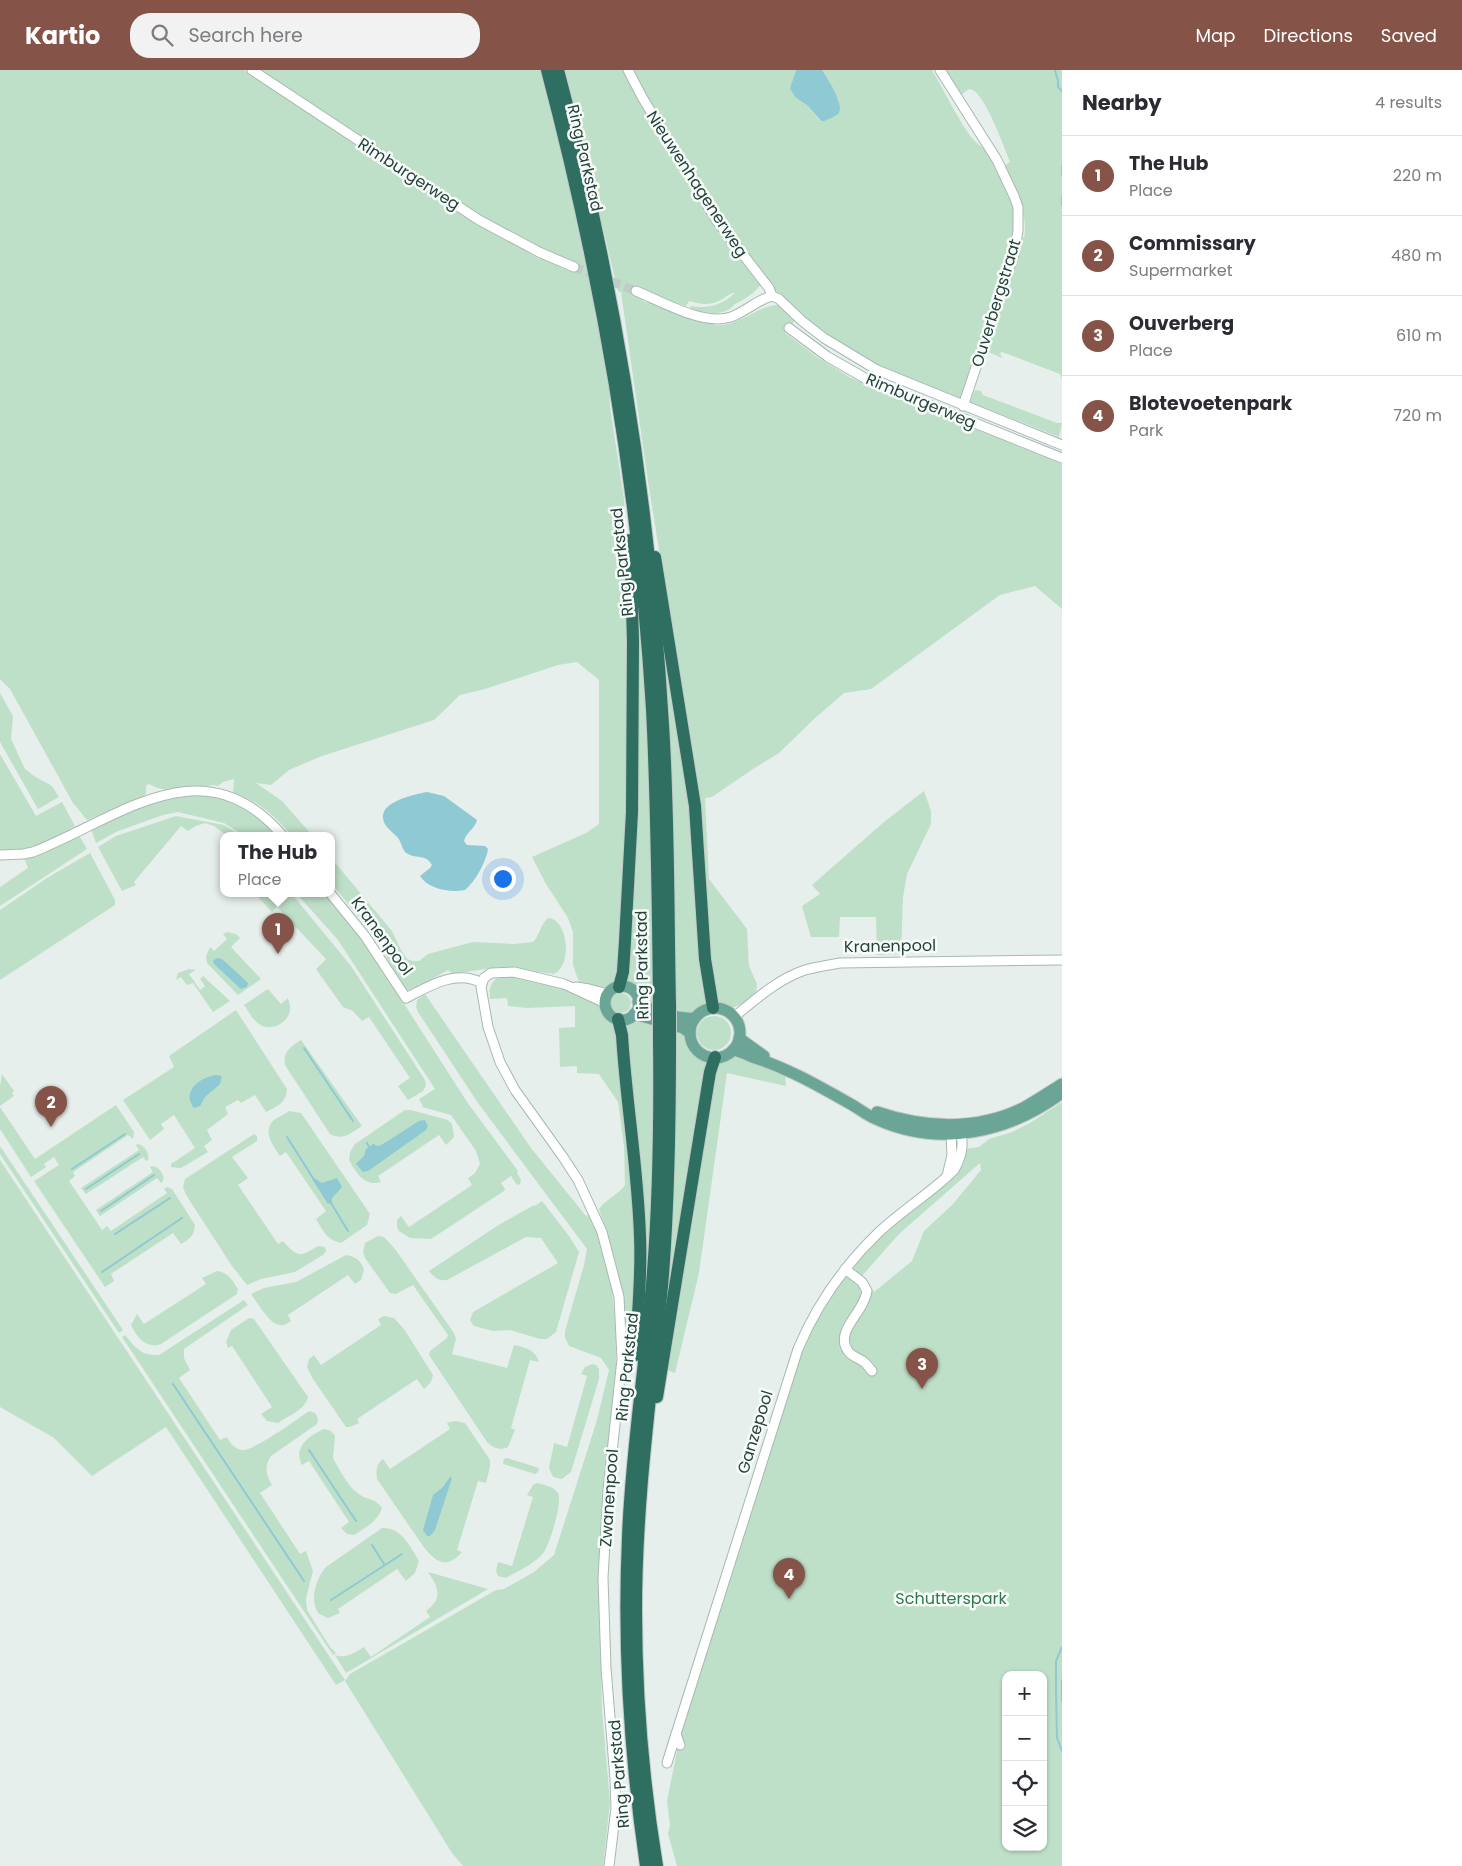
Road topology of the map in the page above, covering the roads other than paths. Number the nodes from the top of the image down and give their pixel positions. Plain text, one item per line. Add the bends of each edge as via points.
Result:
1 (252, 70) edge
2 (547, 70) edge
3 (558, 70) edge
4 (628, 70) edge
5 (940, 70) edge
6 (574, 267) tunnel mouth
7 (636, 291) tunnel mouth
8 (772, 296) junction
9 (789, 328) dead end
10 (963, 406) junction
11 (1062, 445) edge
12 (1062, 458) edge
13 (637, 499) junction
14 (279, 832) edge
15 (0, 855) edge
16 (333, 897) edge
17 (1062, 960) edge
18 (482, 983) junction
19 (619, 987) junction
20 (606, 998) junction
21 (638, 1002) junction
22 (713, 1008) junction
23 (634, 1014) junction
24 (734, 1017) junction
25 (695, 1018) junction
26 (618, 1019) junction
27 (690, 1033) junction
28 (739, 1038) junction
29 (665, 1040) junction
30 (733, 1050) junction
31 (715, 1057) junction
32 (771, 1062) junction
33 (1062, 1084) edge
34 (1062, 1093) edge
35 (956, 1131) junction
36 (845, 1269) junction
37 (872, 1371) dead end
38 (635, 1443) junction
39 (643, 1465) junction
40 (676, 1734) junction
41 (680, 1745) dead end
42 (667, 1762) dead end
43 (609, 1866) edge
44 (646, 1866) edge
45 (657, 1866) edge

1 - 6 street, Rimburgerweg via 479,220 538,252
2 - 13 highway, Ring Parkstad via 580,208
3 - 13 highway, Ring Parkstad via 610,295 628,397
4 - 8 street, Nieuwenhagenerweg via 717,221
5 - 10 street, Ouverbergstraat via 997,160 1018,207 1014,254
7 - 8 street via 714,320 733,316
8 - 10 street, Nieuwenhagenerweg via 824,338 855,358
9 - 12 street, Rimburgerweg via 828,357 870,381
10 - 11 street, Nieuwenhagenerweg
13 - 19 highway via 630,559 632,812
13 - 22 highway via 660,575 695,806 705,959
13 - 29 highway, Ring Parkstad, bridge via 652,709
14 - 15 street via 269,820 239,800 209,790 191,790 134,805 33,852
16 - 18 street, Kranenpool via 366,936 406,998 453,978 464,977
17 - 24 street, Kranenpool via 840,963 805,970 783,980
18 - 20 street via 490,973 507,971 547,978 586,995
18 - 43 street, Zwanenpool via 481,995 487,1022 500,1062 515,1090 578,1180 602,1232 619,1297 622,1359 607,1508 604,1578 605,1659 616,1808
19 - 20 main road via 612,989
19 - 21 main road via 632,990
20 - 26 main road via 608,1013
21 - 23 main road
21 - 25 main road via 682,1018
22 - 24 main road via 723,1009
22 - 25 main road
23 - 26 main road
23 - 27 main road
24 - 28 main road via 738,1023
25 - 27 main road
26 - 38 highway via 637,1169 640,1238
27 - 31 main road via 697,1050
28 - 30 main road
28 - 32 main road
29 - 38 highway, Ring Parkstad via 652,1285
29 - 39 highway, Ring Parkstad via 670,1127 668,1205
30 - 31 main road
30 - 32 main road
31 - 39 highway via 661,1381
32 - 35 main road via 876,1119 903,1129
33 - 35 main road via 1010,1114
34 - 35 main road via 1042,1108 998,1127
35 - 36 street, Ganzepool via 947,1176 878,1234
36 - 37 street via 862,1282 867,1291 862,1307 847,1328 846,1346
36 - 40 street, Ganzepool via 818,1309 798,1349
38 - 44 highway, Ring Parkstad via 628,1528 626,1642 633,1758
39 - 45 highway, Ring Parkstad via 636,1608 637,1666 643,1756
40 - 41 street
40 - 42 street, Ganzepool

